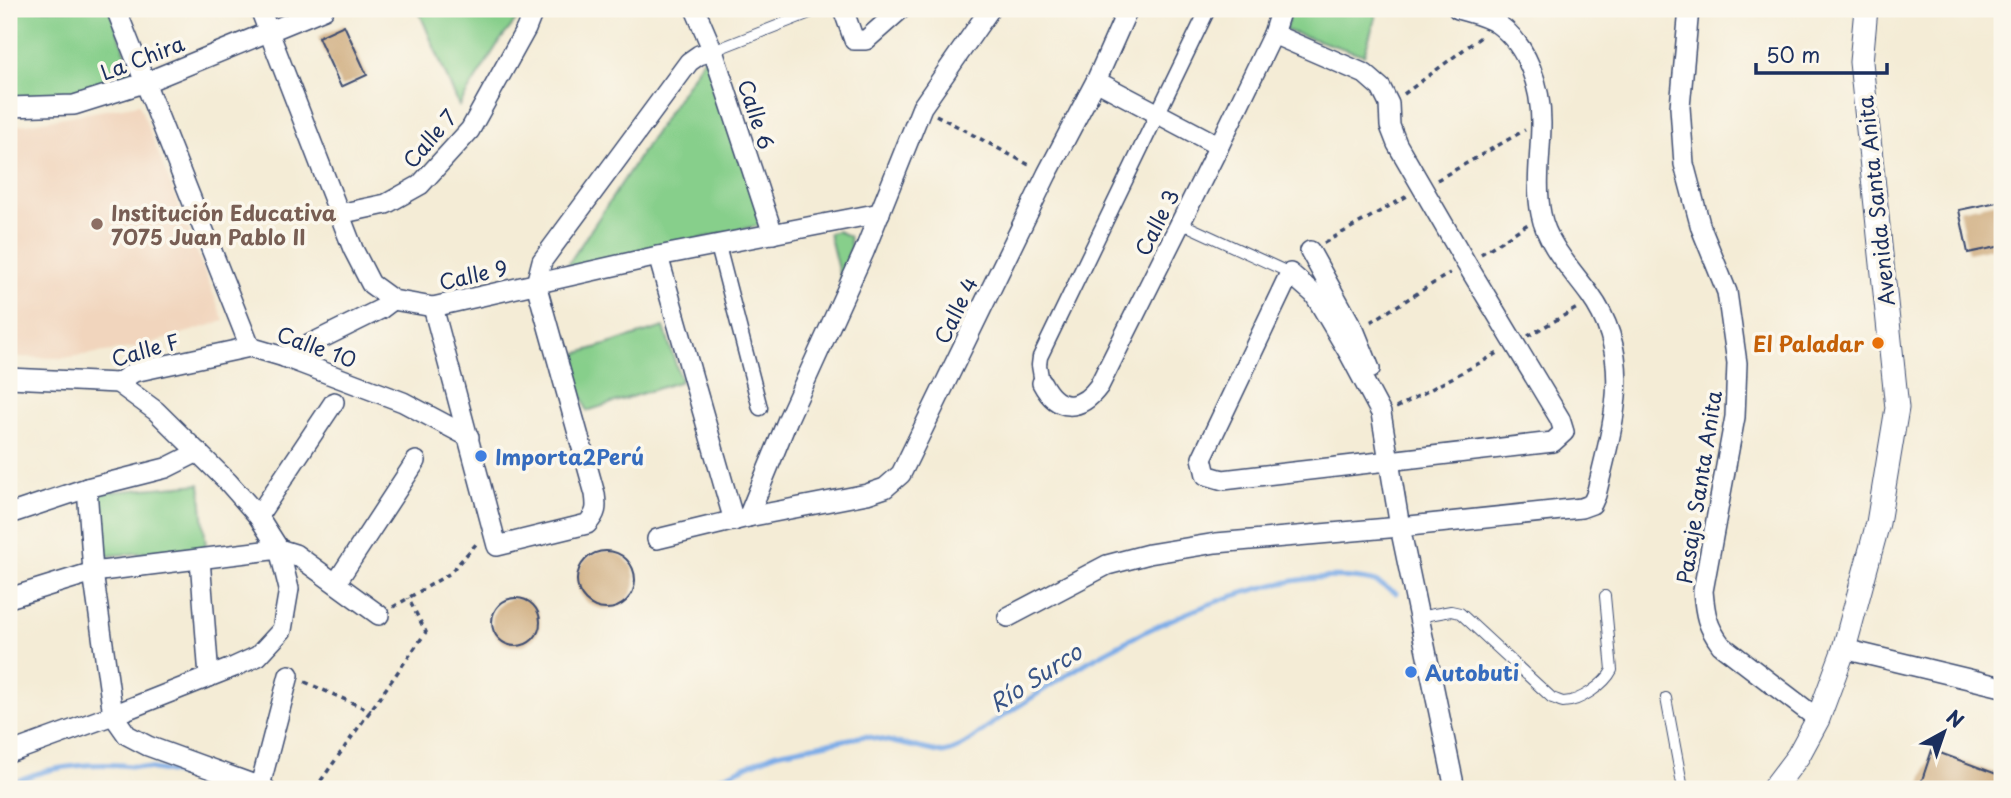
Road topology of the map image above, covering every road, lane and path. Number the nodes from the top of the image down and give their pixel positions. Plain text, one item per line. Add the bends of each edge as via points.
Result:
1 (116, 9) edge
2 (261, 9) edge
3 (324, 9) edge
4 (534, 9) edge
5 (695, 9) edge
6 (820, 9) edge
7 (843, 9) edge
8 (901, 9) edge
9 (990, 9) edge
10 (1128, 9) edge
11 (1208, 9) edge
12 (1281, 9) edge
13 (1458, 9) edge
14 (1689, 9) edge
15 (1866, 9) edge
16 (1498, 24) junction
17 (270, 31) junction
18 (1273, 34) junction
19 (713, 51) junction
20 (1096, 81) junction
21 (144, 83) junction
22 (1389, 104) junction
23 (9, 107) edge
24 (922, 107) junction
25 (1158, 112) junction
26 (1219, 146) junction
27 (1047, 174) junction
28 (339, 214) junction
29 (880, 214) junction
30 (1541, 216) junction
31 (1181, 223) junction
32 (773, 234) junction
33 (718, 246) junction
34 (1310, 251) dead end
35 (658, 256) junction
36 (1466, 263) junction
37 (1290, 273) junction
38 (536, 284) junction
39 (1593, 299) junction
40 (393, 300) junction
41 (433, 307) junction
42 (1354, 332) junction
43 (1515, 344) junction
44 (250, 347) junction
45 (284, 357) junction
46 (9, 378) edge
47 (118, 383) junction
48 (1041, 383) joint
49 (334, 402) dead end
50 (760, 408) dead end
51 (1381, 413) junction
52 (469, 437) junction
53 (198, 452) junction
54 (416, 461) dead end
55 (1388, 461) junction
56 (87, 488) junction
57 (9, 514) edge
58 (258, 516) junction
59 (741, 519) junction
60 (492, 524) junction
61 (1400, 527) junction
62 (657, 539) dead end
63 (279, 549) junction
64 (200, 559) junction
65 (93, 572) junction
66 (336, 583) junction
67 (1605, 596) dead end
68 (9, 598) edge
69 (408, 598) junction
70 (379, 615) joint
71 (1008, 617) dead end
72 (1419, 617) junction
73 (1844, 649) junction
74 (289, 675) joint
75 (209, 677) junction
76 (2002, 687) edge
77 (1666, 698) dead end
78 (371, 710) junction
79 (113, 715) junction
80 (1818, 719) junction
81 (9, 753) edge
82 (263, 788) edge
83 (315, 789) edge
84 (1455, 789) edge
85 (1683, 789) edge
86 (1773, 789) edge

1 - 21 street, Calle 10
2 - 17 street
3 - 17 street, La Chira
4 - 28 street, Calle 7 via 470,130 420,185 386,204
5 - 19 street, Calle 6
6 - 19 lane
7 - 8 street via 854,40 866,40
9 - 24 street
10 - 20 street, Calle 4
11 - 25 street
12 - 18 street, Calle 3
13 - 16 street
14 - 80 street, Pasaje Santa Anita via 1680,107 1684,164 1701,228 1727,292 1737,363 1735,417 1703,591 1705,613 1710,631 1721,645
15 - 73 street, Avenida Santa Anita via 1861,62 1897,408 1878,523
16 - 22 path
16 - 30 street via 1523,51 1539,89
17 - 21 street, La Chira
17 - 28 street
18 - 22 street via 1366,74
18 - 26 street, Calle 3
19 - 32 street, Calle 6
19 - 38 street via 689,62 542,261
20 - 25 street
20 - 27 street, Calle 4
21 - 23 street, La Chira via 74,106
21 - 44 street, Calle 10
22 - 36 street via 1397,144
24 - 27 path
24 - 29 street
25 - 26 street
25 - 48 street via 1041,358
26 - 31 street, Calle 3
27 - 59 street, Calle 4 via 901,474 885,488 867,494
28 - 40 street via 371,284
29 - 32 street, Calle 9
29 - 59 street
30 - 36 path
30 - 39 street via 1551,242
31 - 37 lane
31 - 48 street, Calle 3 via 1091,396 1076,404 1058,404
32 - 33 street, Calle 9
33 - 35 street, Calle 9
33 - 50 street
34 - 42 street
35 - 38 street, Calle 9
35 - 59 street
36 - 42 path
36 - 43 street
37 - 51 street via 1314,294
37 - 55 street via 1202,458 1206,475 1223,480
38 - 41 street, Calle 9
38 - 60 street via 597,508 587,524 497,546
39 - 43 path
39 - 61 street via 1611,335 1618,365 1615,405 1592,504
40 - 41 street, Calle 9
40 - 45 street
41 - 52 street
42 - 51 street via 1379,388
43 - 51 path via 1404,406
43 - 55 street via 1564,432 1553,442
44 - 45 street, Calle 10
44 - 47 street, Calle F via 134,372
45 - 52 street, Calle 10 via 402,402
46 - 47 street, Calle F
47 - 53 street via 156,411
49 - 58 street
51 - 55 street
52 - 60 street
53 - 56 street via 166,468
53 - 58 street
54 - 66 street
55 - 61 street
56 - 57 street
56 - 65 street
58 - 63 street
59 - 62 street, Calle 4
60 - 69 path via 449,574
61 - 71 street via 1216,543 1149,555 1107,565
61 - 72 street
63 - 64 street
63 - 66 street via 295,554
63 - 75 street via 289,589 282,630 258,656
64 - 65 street
64 - 75 street
65 - 68 street
65 - 79 street
66 - 70 street
67 - 72 lane via 1612,670 1583,696 1564,702 1552,698 1460,613
69 - 70 path
69 - 78 path via 426,632
72 - 84 street
73 - 76 street
73 - 80 street, Avenida Santa Anita
74 - 78 path
74 - 82 street
75 - 79 street
77 - 85 lane
78 - 83 path
79 - 81 street
79 - 82 street via 127,735 148,746
80 - 86 street, Avenida Santa Anita

